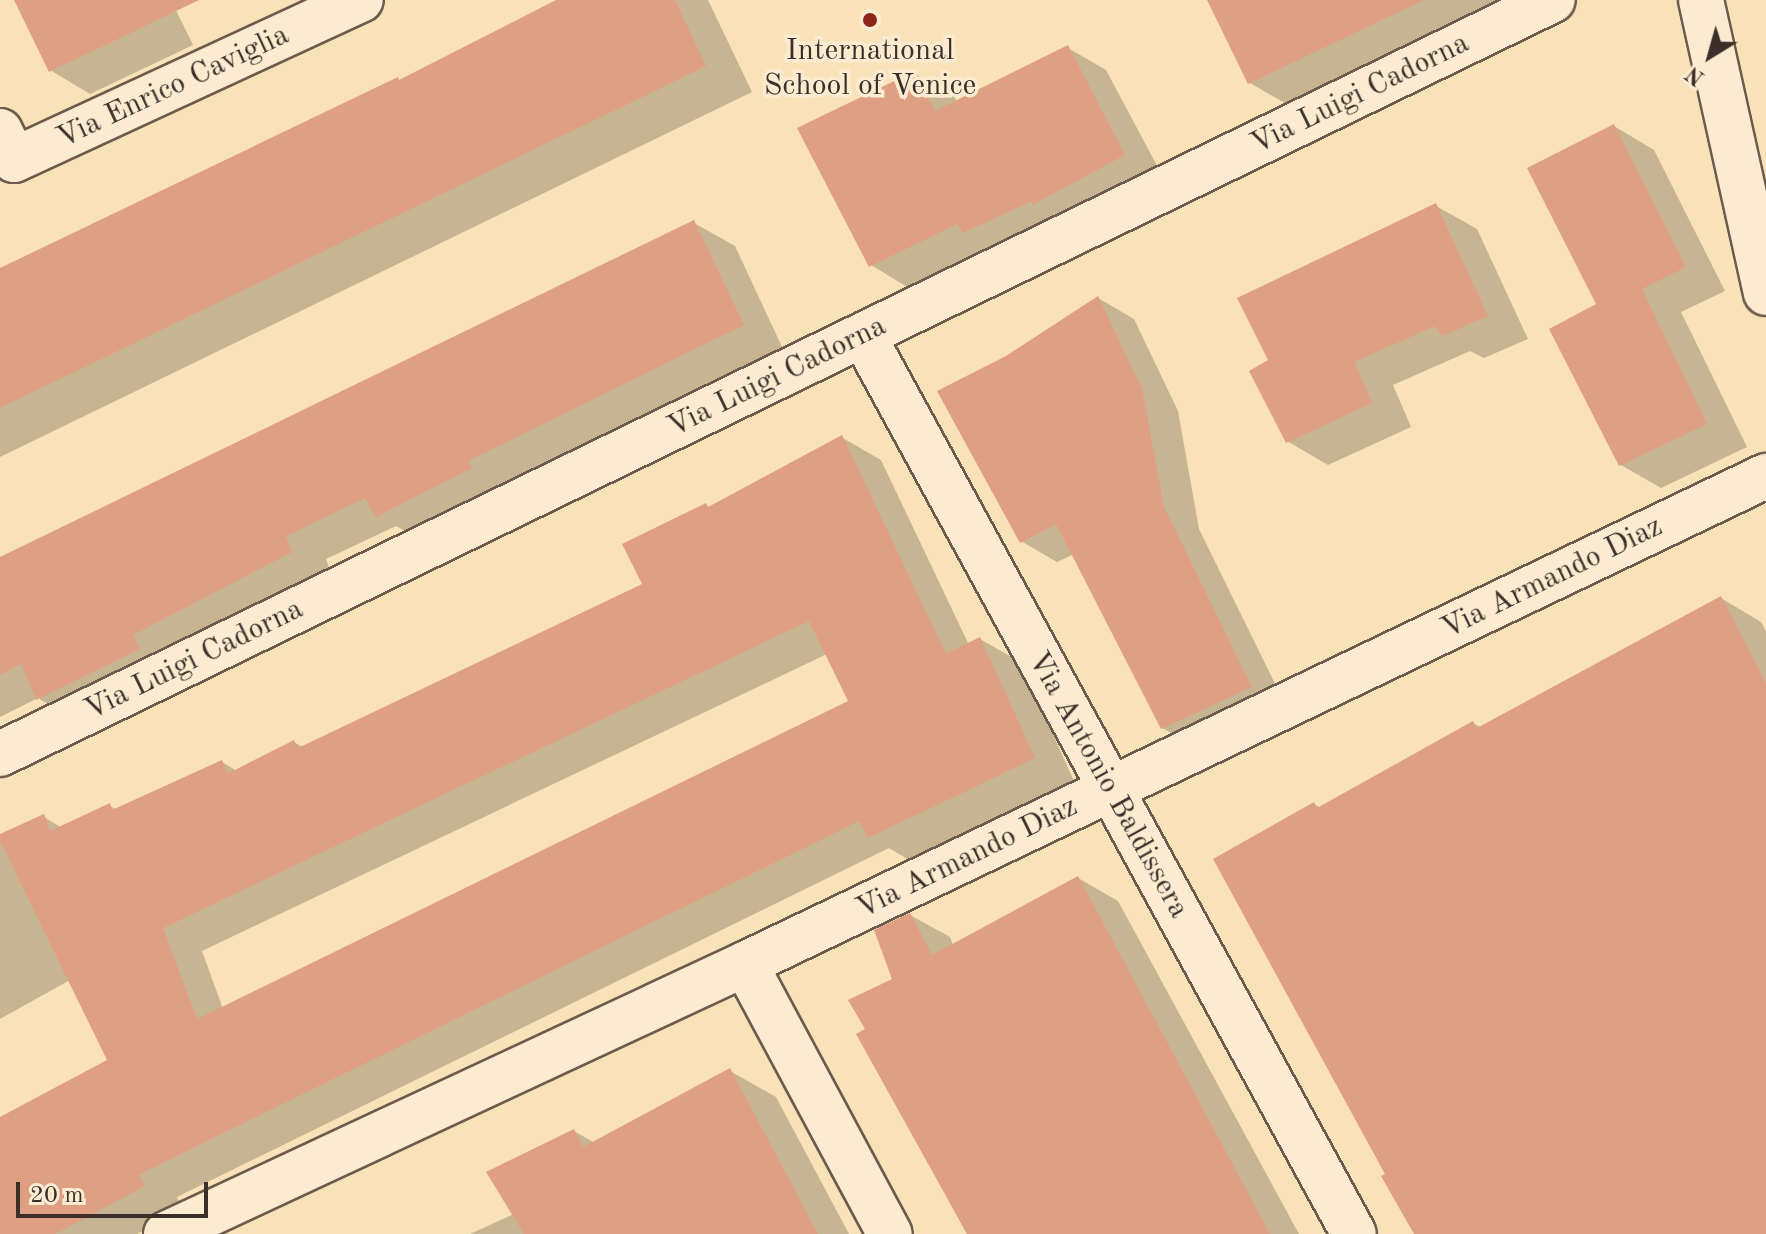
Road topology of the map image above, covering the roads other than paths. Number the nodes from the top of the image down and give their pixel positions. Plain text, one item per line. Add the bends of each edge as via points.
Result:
1 (361, 0) edge
2 (1553, 0) edge
3 (1701, 0) edge
4 (0, 131) edge
5 (1766, 293) edge
6 (863, 335) junction
7 (1766, 476) edge
8 (0, 754) edge
9 (1110, 789) junction
10 (745, 964) junction
11 (166, 1234) edge
12 (890, 1234) edge
13 (1354, 1234) edge

1 - 4 street, Via Enrico Caviglia via 14,160
2 - 6 street, Via Luigi Cadorna
3 - 5 street
6 - 8 street, Via Luigi Cadorna
6 - 9 street, Via Antonio Baldissera
7 - 9 street, Via Armando Diaz
9 - 10 street, Via Armando Diaz
9 - 13 street, Via Antonio Baldissera
10 - 11 street, Via Armando Diaz
10 - 12 street

